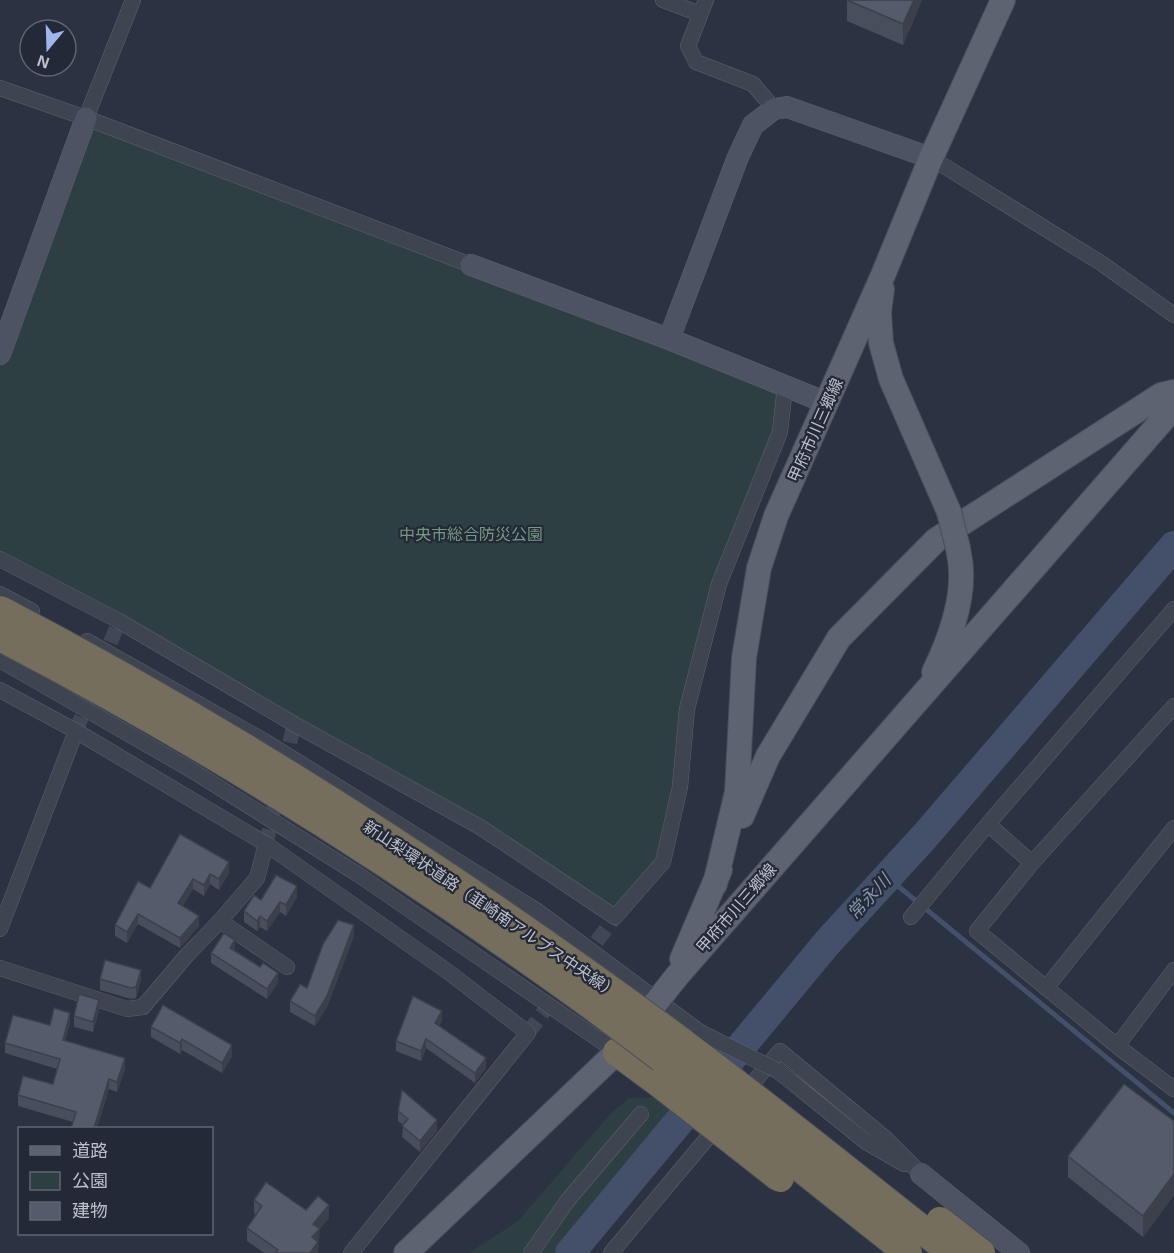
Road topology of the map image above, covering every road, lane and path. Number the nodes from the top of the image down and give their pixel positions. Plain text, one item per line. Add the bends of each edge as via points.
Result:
1 (133, 0) edge
2 (663, 0) edge
3 (1003, 0) edge
4 (703, 7) edge
5 (0, 88) edge
6 (774, 109) junction
7 (86, 118) junction
8 (931, 158) junction
9 (471, 265) joint
10 (883, 275) junction
11 (1174, 315) edge
12 (669, 339) junction
13 (0, 354) edge
14 (785, 387) junction
15 (1174, 392) edge
16 (827, 402) junction
17 (1174, 407) edge
18 (0, 559) edge
19 (0, 594) edge
20 (1174, 609) edge
21 (0, 610) edge
22 (0, 637) edge
23 (0, 660) edge
24 (0, 690) edge
25 (920, 699) junction
26 (1171, 716) edge
27 (76, 731) junction
28 (988, 824) junction
29 (1174, 828) edge
30 (266, 844) junction
31 (1032, 862) junction
32 (715, 884) junction
33 (911, 917) dead end
34 (220, 921) junction
35 (0, 929) edge
36 (287, 967) dead end
37 (0, 968) edge
38 (1174, 970) edge
39 (677, 976) junction
40 (1046, 988) junction
41 (658, 1000) junction
42 (700, 1032) junction
43 (1117, 1046) junction
44 (617, 1053) junction
45 (1174, 1089) edge
46 (641, 1113) dead end
47 (921, 1174) junction
48 (351, 1253) edge
49 (406, 1253) edge
50 (531, 1253) edge
51 (611, 1253) edge
52 (876, 1253) edge
53 (908, 1253) edge
54 (952, 1253) edge
55 (981, 1253) edge
56 (1019, 1253) edge

1 - 7 street
2 - 4 street
3 - 8 main road, 甲府市川三郷線
4 - 6 street via 688,46 696,62 753,84
5 - 7 street
6 - 8 street via 787,107 805,112
6 - 12 street via 753,125 748,135
7 - 9 street
7 - 13 street
8 - 10 main road, 甲府市川三郷線
8 - 11 street via 1101,262
9 - 12 street
10 - 16 main road, 甲府市川三郷線
10 - 25 main road, bridge via 881,343 891,379 949,512 962,573 957,611 944,653
12 - 14 street
14 - 16 street
14 - 18 street via 780,432 719,584 687,709 680,787 663,861 615,917 480,827 119,621
15 - 32 main road, 甲府市川三郷線 via 1161,395 936,540 839,638 768,756
16 - 32 main road, 甲府市川三郷線 via 776,516 759,568 744,658 737,792
17 - 25 main road, 甲府市川三郷線
19 - 41 street via 266,742 536,910
20 - 28 street
21 - 54 highway, 新山梨環状道路（韮崎南アルプス中央線）, bridge via 226,737 498,910 677,1038
22 - 53 highway, 新山梨環状道路（韮崎南アルプス中央線）, bridge via 213,756 495,937 665,1062
23 - 44 street via 193,771 359,875
24 - 27 street
25 - 39 main road, 甲府市川三郷線
26 - 31 street
27 - 30 street
27 - 35 street
28 - 31 street
28 - 33 street
29 - 40 street
30 - 34 street via 257,878
30 - 48 street via 528,1033
31 - 40 street via 977,932
32 - 39 main road, 甲府市川三郷線
34 - 36 street
34 - 37 street via 143,1006 127,1009
38 - 43 street
39 - 41 main road, 甲府市川三郷線
40 - 43 street
41 - 42 street
41 - 44 main road, 甲府市川三郷線
42 - 47 street, bridge via 776,1070 866,1142
42 - 55 highway, bridge
43 - 45 street
44 - 49 main road, 甲府市川三郷線
44 - 52 highway, bridge
46 - 50 street via 568,1200
47 - 51 street via 885,1138 780,1050
47 - 56 street

